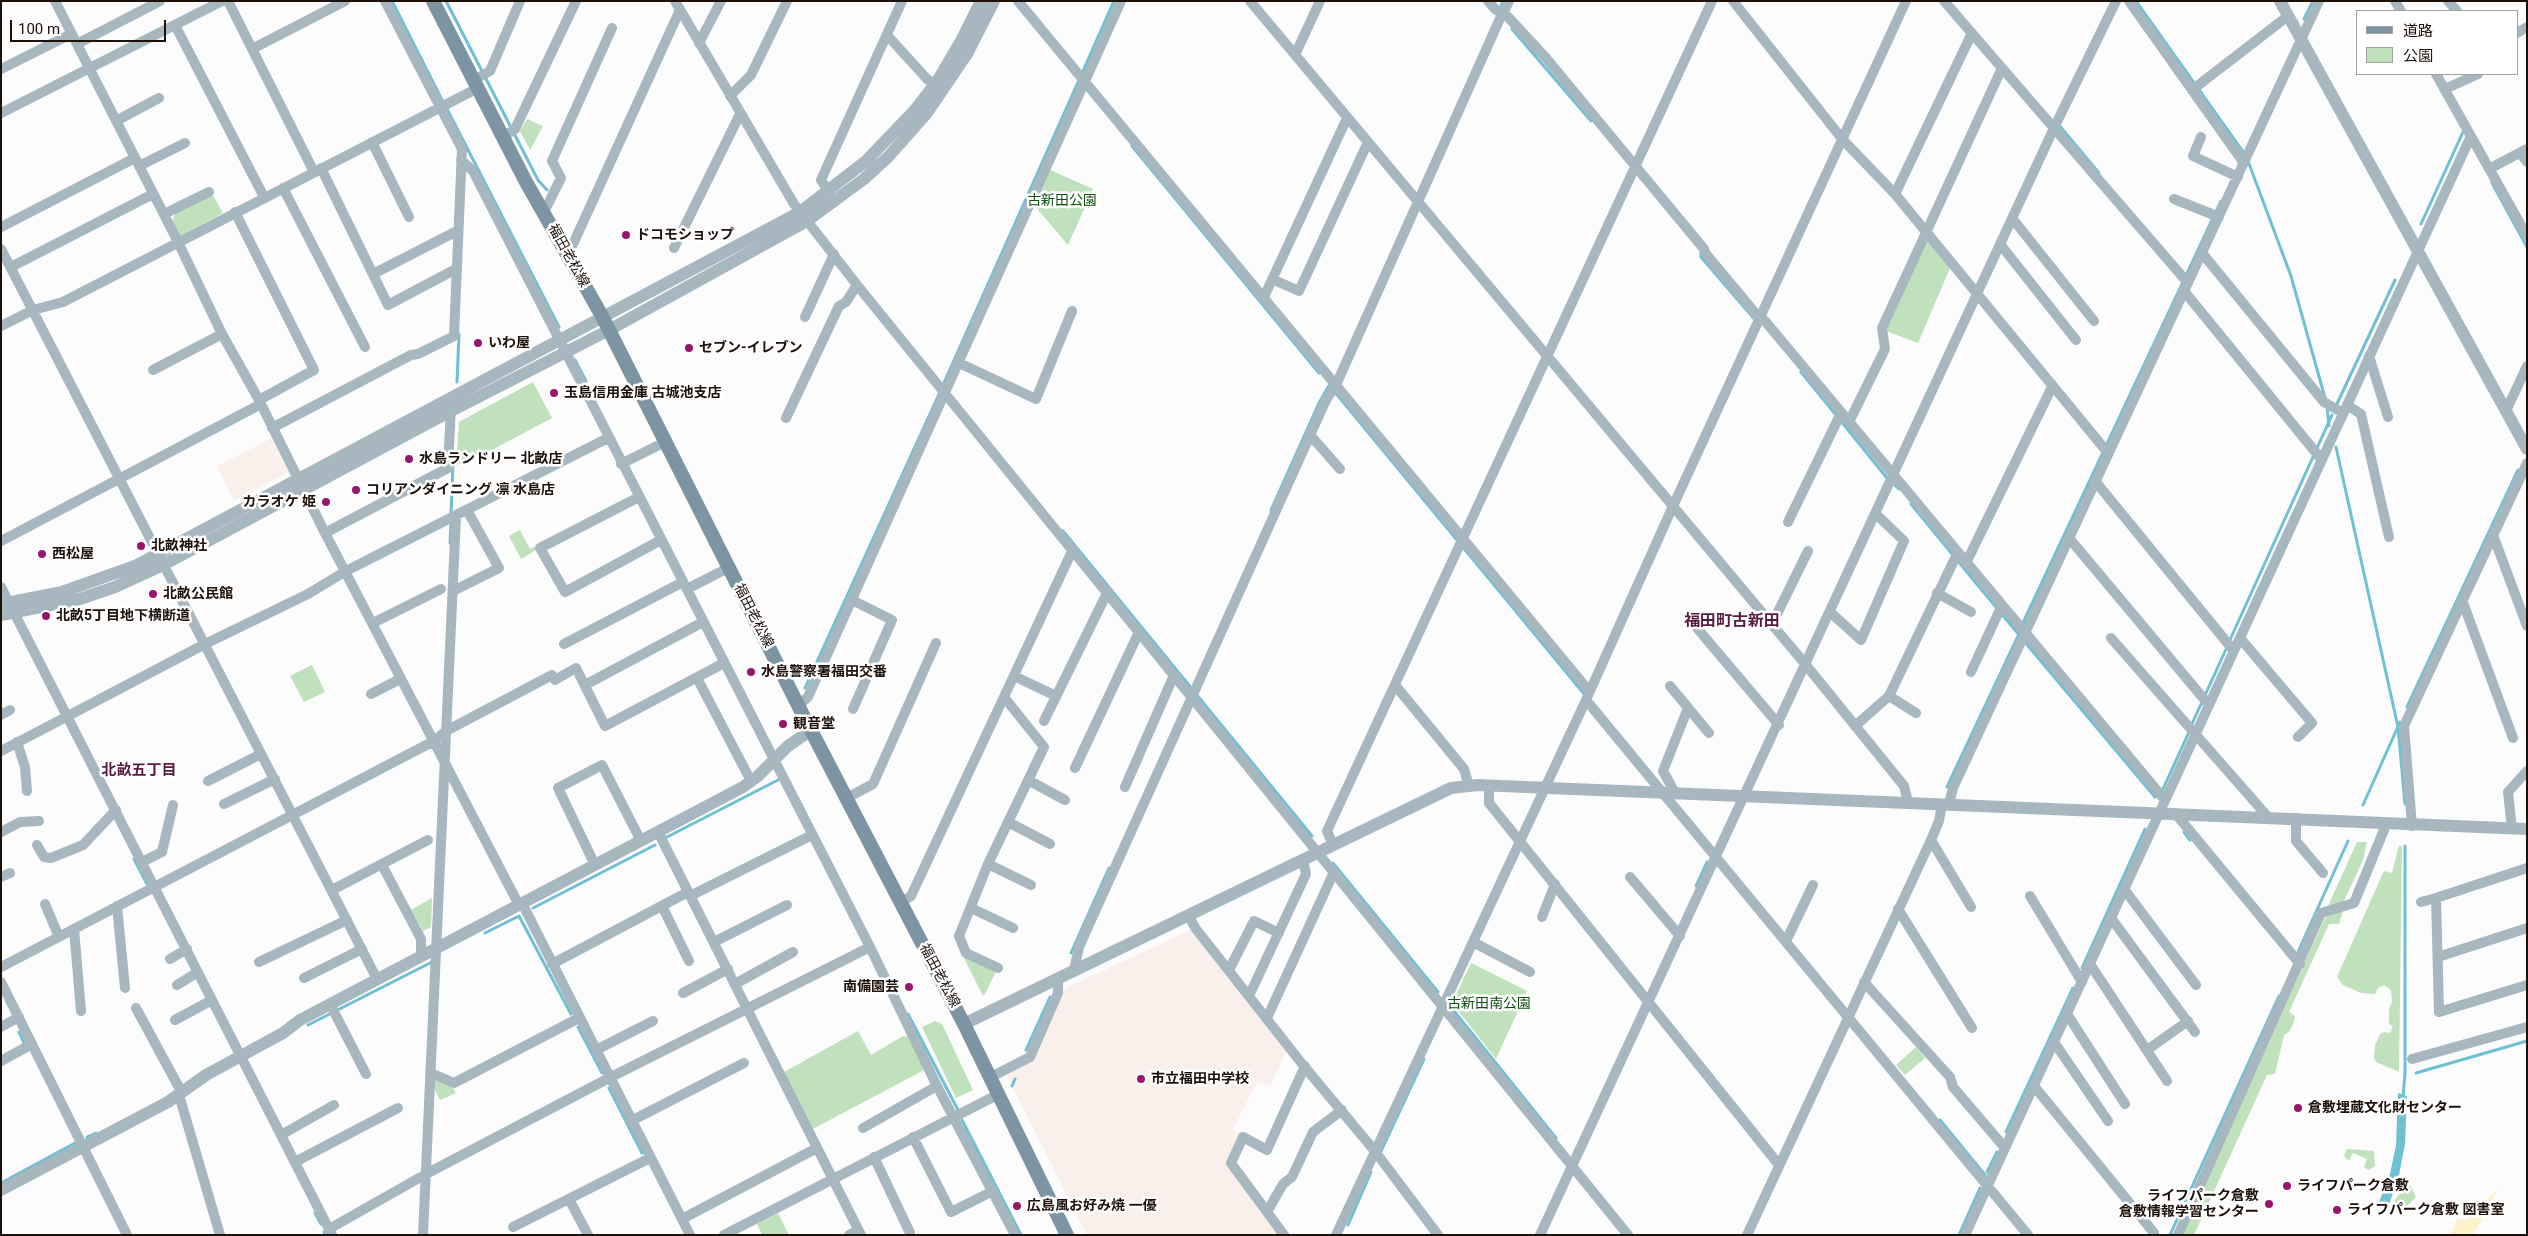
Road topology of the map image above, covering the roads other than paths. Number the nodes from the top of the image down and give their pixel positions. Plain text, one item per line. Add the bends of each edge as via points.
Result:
1 (55, 1) edge
2 (160, 1) edge
3 (222, 1) edge
4 (228, 1) edge
5 (346, 1) edge
6 (385, 1) edge
7 (433, 1) edge
8 (520, 1) edge
9 (576, 1) edge
10 (721, 1) edge
11 (787, 1) edge
12 (902, 1) edge
13 (981, 1) edge
14 (994, 1) edge
15 (1018, 1) edge
16 (1121, 1) edge
17 (1250, 1) edge
18 (1320, 1) edge
19 (1488, 1) edge
20 (1509, 1) edge
21 (1712, 1) edge
22 (1733, 1) edge
23 (1906, 1) edge
24 (1944, 1) edge
25 (2116, 1) edge
26 (2129, 1) edge
27 (2280, 1) edge
28 (2319, 1) edge
29 (677, 4) edge
30 (1501, 13) junction
31 (2288, 16) junction
32 (174, 25) junction
33 (612, 28) dead end
34 (1972, 33) junction
35 (71, 34) junction
36 (887, 35) junction
37 (2301, 39) junction
38 (701, 41) junction
39 (77, 44) junction
40 (252, 49) junction
41 (1295, 55) junction
42 (89, 68) junction
43 (2002, 68) junction
44 (1, 69) edge
45 (2437, 75) edge
46 (2476, 75) edge
47 (480, 79) junction
48 (934, 84) junction
49 (1083, 85) junction
50 (2196, 88) junction
51 (2445, 89) junction
52 (733, 94) junction
53 (159, 98) dead end
54 (440, 107) junction
55 (1, 113) edge
56 (740, 114) junction
57 (1347, 118) junction
58 (116, 121) junction
59 (2054, 125) junction
60 (510, 133) junction
61 (2471, 136) junction
62 (2201, 137) dead end
63 (1843, 140) junction
64 (372, 142) junction
65 (1368, 142) junction
66 (185, 144) dead end
67 (2524, 151) edge
68 (2244, 159) junction
69 (137, 162) junction
70 (2527, 162) edge
71 (465, 163) junction
72 (1634, 169) junction
73 (2489, 169) junction
74 (318, 170) junction
75 (2235, 175) junction
76 (283, 188) junction
77 (209, 192) dead end
78 (829, 192) junction
79 (153, 194) junction
80 (1895, 194) junction
81 (264, 197) junction
82 (2174, 198) dead end
83 (1415, 201) junction
84 (235, 212) junction
85 (544, 212) junction
86 (164, 214) junction
87 (2215, 215) junction
88 (804, 216) junction
89 (409, 217) dead end
90 (2012, 218) junction
91 (1, 227) edge
92 (1925, 230) junction
93 (457, 231) junction
94 (2527, 236) edge
95 (178, 242) junction
96 (2000, 244) junction
97 (674, 248) dead end
98 (1, 249) edge
99 (2418, 250) junction
100 (2202, 253) junction
101 (834, 254) junction
102 (568, 255) junction
103 (11, 267) junction
104 (456, 269) junction
105 (373, 274) junction
106 (1272, 279) junction
107 (2185, 283) junction
108 (857, 285) junction
109 (1976, 290) junction
110 (1264, 297) junction
111 (33, 310) junction
112 (1072, 310) dead end
113 (602, 316) junction
114 (805, 317) dead end
115 (1759, 321) junction
116 (2094, 321) dead end
117 (1, 326) edge
118 (609, 330) junction
119 (222, 334) junction
120 (558, 339) junction
121 (2076, 340) dead end
122 (365, 347) dead end
123 (566, 352) junction
124 (1547, 356) junction
125 (2369, 356) junction
126 (958, 363) junction
127 (2527, 366) edge
128 (153, 370) dead end
129 (1333, 385) junction
130 (2052, 387) junction
131 (947, 389) junction
132 (453, 396) junction
133 (260, 402) junction
134 (2345, 409) junction
135 (451, 411) junction
136 (2506, 411) junction
137 (1839, 416) junction
138 (2388, 417) dead end
139 (786, 418) dead end
140 (1849, 422) junction
141 (272, 428) junction
142 (1311, 436) junction
143 (608, 438) junction
144 (664, 442) junction
145 (2105, 449) junction
146 (2527, 449) edge
147 (2318, 455) junction
148 (2527, 463) edge
149 (621, 464) junction
150 (1340, 469) dead end
151 (120, 480) junction
152 (1892, 480) junction
153 (2095, 481) junction
154 (301, 484) junction
155 (638, 497) junction
156 (1672, 506) junction
157 (467, 510) junction
158 (1876, 514) junction
159 (453, 518) junction
160 (1788, 522) dead end
161 (325, 533) junction
162 (2493, 534) junction
163 (2389, 537) dead end
164 (2069, 538) junction
165 (661, 540) junction
166 (1, 541) edge
167 (1461, 543) junction
168 (1073, 549) junction
169 (1808, 551) dead end
170 (1955, 555) junction
171 (160, 560) junction
172 (1966, 563) junction
173 (728, 568) junction
174 (346, 571) junction
175 (685, 586) junction
176 (1, 587) edge
177 (441, 589) dead end
178 (453, 592) junction
179 (1108, 592) junction
180 (1937, 593) junction
181 (852, 600) junction
182 (2462, 600) junction
183 (9, 606) edge
184 (2000, 608) junction
185 (1830, 612) junction
186 (1971, 612) dead end
187 (1, 615) edge
188 (703, 622) junction
189 (372, 624) junction
190 (1772, 624) junction
191 (2527, 626) edge
192 (1697, 628) dead end
193 (1139, 632) junction
194 (2022, 632) junction
195 (2112, 638) dead end
196 (2240, 638) junction
197 (936, 643) dead end
198 (205, 644) junction
199 (564, 644) dead end
200 (2230, 647) junction
201 (724, 663) junction
202 (1806, 665) junction
203 (1971, 672) dead end
204 (1174, 675) junction
205 (1014, 676) junction
206 (697, 678) junction
207 (400, 679) junction
208 (585, 685) junction
209 (1395, 685) junction
210 (1670, 686) dead end
211 (1192, 693) junction
212 (371, 694) dead end
213 (1056, 696) junction
214 (1587, 696) junction
215 (1890, 696) junction
216 (1004, 697) junction
217 (2205, 701) junction
218 (798, 706) junction
219 (1688, 708) junction
220 (853, 709) dead end
221 (1916, 713) dead end
222 (68, 715) junction
223 (1044, 720) dead end
224 (1776, 722) junction
225 (1855, 726) junction
226 (811, 730) junction
227 (2192, 732) junction
228 (1709, 733) dead end
229 (441, 736) junction
230 (2298, 737) dead end
231 (2513, 738) dead end
232 (17, 742) junction
233 (1, 751) edge
234 (261, 754) junction
235 (442, 759) junction
236 (773, 760) junction
237 (1075, 768) dead end
238 (2527, 771) edge
239 (274, 779) junction
240 (1028, 780) junction
241 (751, 781) junction
242 (208, 782) dead end
243 (1489, 785) junction
244 (1469, 786) junction
245 (1125, 787) dead end
246 (1544, 788) junction
247 (26, 791) dead end
248 (1669, 793) junction
249 (1746, 796) junction
250 (847, 798) junction
251 (1065, 800) dead end
252 (2165, 800) junction
253 (1908, 802) junction
254 (224, 804) dead end
255 (1945, 804) junction
256 (172, 805) dead end
257 (116, 810) junction
258 (292, 813) junction
259 (2159, 813) junction
260 (2174, 813) junction
261 (2268, 817) junction
262 (2296, 818) junction
263 (39, 821) dead end
264 (1008, 822) junction
265 (2386, 825) junction
266 (2412, 826) junction
267 (2523, 831) edge
268 (1, 832) edge
269 (658, 832) junction
270 (812, 835) junction
271 (428, 840) dead end
272 (1520, 840) junction
273 (1931, 840) junction
274 (641, 841) junction
275 (1050, 844) dead end
276 (37, 845) dead end
277 (1333, 845) junction
278 (1319, 852) junction
279 (1716, 859) junction
280 (1303, 860) junction
281 (142, 862) junction
282 (988, 864) junction
283 (382, 865) junction
284 (595, 865) junction
285 (2527, 868) edge
286 (1334, 872) junction
287 (2323, 873) dead end
288 (1630, 877) dead end
289 (1555, 884) junction
290 (1031, 885) dead end
291 (1813, 885) dead end
292 (155, 886) junction
293 (2124, 889) junction
294 (332, 890) junction
295 (689, 894) junction
296 (2030, 896) dead end
297 (2436, 898) junction
298 (2421, 902) dead end
299 (900, 903) junction
300 (45, 904) dead end
301 (520, 904) junction
302 (787, 905) dead end
303 (117, 906) junction
304 (662, 906) junction
305 (1971, 907) dead end
306 (971, 908) junction
307 (1898, 909) junction
308 (1188, 915) junction
309 (1542, 917) dead end
310 (2111, 918) junction
311 (347, 920) junction
312 (1012, 928) dead end
313 (2527, 928) edge
314 (74, 929) junction
315 (1279, 933) junction
316 (59, 936) junction
317 (1680, 936) junction
318 (1786, 941) junction
319 (714, 942) junction
320 (1473, 942) junction
321 (870, 947) junction
322 (437, 948) junction
323 (187, 949) junction
324 (362, 949) junction
325 (793, 952) dead end
326 (421, 956) junction
327 (2438, 957) junction
328 (170, 959) dead end
329 (689, 961) dead end
330 (259, 962) dead end
331 (552, 964) junction
332 (2090, 964) junction
333 (2300, 964) junction
334 (1, 966) edge
335 (998, 968) dead end
336 (728, 969) junction
337 (1074, 970) junction
338 (1229, 970) junction
339 (198, 972) junction
340 (1530, 972) dead end
341 (304, 978) dead end
342 (1058, 978) junction
343 (377, 979) junction
344 (1, 982) edge
345 (1864, 982) junction
346 (2082, 982) junction
347 (735, 984) junction
348 (177, 985) dead end
349 (2196, 985) dead end
350 (2527, 985) edge
351 (124, 988) dead end
352 (683, 993) dead end
353 (1249, 996) junction
354 (212, 1000) junction
355 (1649, 1002) junction
356 (330, 1004) junction
357 (1443, 1006) junction
358 (136, 1008) dead end
359 (748, 1009) junction
360 (81, 1011) dead end
361 (2067, 1014) junction
362 (1848, 1017) junction
363 (19, 1018) junction
364 (580, 1018) junction
365 (1267, 1018) junction
366 (175, 1020) dead end
367 (653, 1021) dead end
368 (2188, 1021) junction
369 (964, 1024) junction
370 (1, 1027) edge
371 (2527, 1027) edge
372 (1972, 1028) dead end
373 (2195, 1032) dead end
374 (2054, 1042) junction
375 (32, 1044) junction
376 (596, 1050) junction
377 (2147, 1050) junction
378 (241, 1056) junction
379 (2412, 1060) dead end
380 (1, 1061) edge
381 (744, 1064) dead end
382 (1305, 1066) junction
383 (431, 1073) junction
384 (366, 1074) dead end
385 (609, 1078) junction
386 (989, 1078) junction
387 (2167, 1081) dead end
388 (937, 1086) junction
389 (2034, 1086) junction
390 (180, 1094) junction
391 (997, 1095) junction
392 (2125, 1104) dead end
393 (334, 1105) dead end
394 (398, 1108) dead end
395 (1342, 1110) junction
396 (953, 1116) junction
397 (631, 1121) junction
398 (2108, 1121) dead end
399 (863, 1128) dead end
400 (281, 1135) junction
401 (913, 1137) junction
402 (83, 1146) junction
403 (817, 1148) junction
404 (2005, 1148) junction
405 (1374, 1150) junction
406 (874, 1157) junction
407 (650, 1158) junction
408 (295, 1162) junction
409 (1779, 1165) junction
410 (1572, 1166) junction
411 (423, 1176) junction
412 (833, 1178) junction
413 (1988, 1185) junction
414 (1, 1190) edge
415 (993, 1191) junction
416 (569, 1199) junction
417 (1267, 1212) junction
418 (682, 1219) junction
419 (512, 1227) dead end
420 (330, 1232) edge
421 (856, 1233) edge
422 (910, 1233) dead end
423 (1338, 1234) edge
424 (2154, 1234) dead end
425 (127, 1235) edge
426 (220, 1235) edge
427 (423, 1235) edge
428 (588, 1235) edge
429 (690, 1235) edge
430 (724, 1235) edge
431 (1015, 1235) edge
432 (1067, 1235) edge
433 (1284, 1235) edge
434 (1438, 1235) edge
435 (1540, 1235) edge
436 (1628, 1235) edge
437 (1747, 1235) edge
438 (1965, 1235) edge
439 (2028, 1235) edge
440 (2178, 1235) edge

1 - 35 street
2 - 39 street
3 - 32 street
4 - 40 street
5 - 40 street
6 - 54 street
7 - 47 main road, 福田老松線
8 - 47 street via 490,71
9 - 60 street
10 - 38 street
11 - 52 street via 752,75
12 - 36 street
13 - 48 street via 962,40
14 - 88 street via 967,54 928,113 864,179
15 - 49 street
16 - 49 street
17 - 41 street
18 - 41 street
19 - 30 street
20 - 30 street
21 - 72 street
22 - 63 street
23 - 63 street
24 - 34 street
25 - 59 street
26 - 50 street
27 - 31 street
28 - 37 street
29 - 38 street
29 - 102 street
30 - 72 street via 1546,58
30 - 83 street
31 - 37 street
31 - 50 street
32 - 42 street
32 - 81 street
33 - 85 street via 552,161 561,178
34 - 43 street
34 - 80 street
35 - 39 street
35 - 44 street
36 - 48 street
36 - 78 street via 821,180
37 - 68 street
37 - 99 street
38 - 52 street
39 - 42 street
40 - 74 street
41 - 57 street
42 - 55 street
42 - 58 street
43 - 59 street
43 - 92 street
45 - 51 street
46 - 51 street
47 - 54 street
47 - 60 main road, 福田老松線
48 - 78 street via 892,136
49 - 110 street
49 - 126 street
50 - 68 street
51 - 61 street
52 - 56 street
53 - 58 street
54 - 64 street
54 - 71 street via 462,148
56 - 88 street
56 - 97 street
57 - 65 street
57 - 106 street
58 - 69 street
59 - 90 street
59 - 107 street
60 - 85 main road, 福田老松線
61 - 73 street
61 - 99 street
62 - 75 street via 2193,156
63 - 80 street
63 - 115 street
64 - 74 street
64 - 89 street
65 - 83 street
65 - 106 street via 1299,291
66 - 69 street
67 - 70 street
67 - 73 street
68 - 75 street
69 - 79 street
69 - 91 street
71 - 93 street via 458,198
71 - 120 street
72 - 115 street via 1704,249
72 - 124 street
73 - 94 street
74 - 76 street
74 - 105 street
75 - 87 street
76 - 81 street
76 - 122 street
77 - 86 street
78 - 88 street
79 - 86 street
79 - 103 street
80 - 92 street
81 - 84 street
82 - 87 street
83 - 124 street
83 - 129 street
84 - 95 street
84 - 133 street via 314,370
85 - 102 main road, 福田老松線
86 - 95 street
87 - 100 street
88 - 101 street
88 - 113 street
88 - 118 street
90 - 96 street
90 - 116 street
92 - 109 street
92 - 140 street via 1882,328 1885,349
93 - 104 street
93 - 105 street
95 - 111 street via 63,302
95 - 119 street
96 - 109 street
96 - 121 street
98 - 103 street
99 - 125 street
99 - 136 street
100 - 107 street
100 - 134 street via 2328,405
101 - 108 street
101 - 114 street
102 - 113 main road, 福田老松線
103 - 111 street
104 - 105 street via 388,305
104 - 141 street via 454,336
106 - 110 street
107 - 145 street
107 - 147 street
108 - 131 street
108 - 139 street via 846,302 838,306
109 - 130 street
109 - 152 street
110 - 129 street
111 - 117 street
111 - 151 street
112 - 126 street via 1036,400
113 - 118 main road, 福田老松線
113 - 120 street
115 - 137 street
115 - 156 street
118 - 123 street
118 - 144 main road, 福田老松線
119 - 128 street
119 - 133 street
120 - 123 street
120 - 132 street
123 - 135 street
123 - 143 street
124 - 156 street
124 - 167 street
125 - 134 street
125 - 138 street
126 - 131 street
127 - 136 street
129 - 142 street
129 - 167 street
130 - 145 street
130 - 172 street
131 - 168 street
131 - 181 street
132 - 135 street
132 - 154 street
133 - 141 street
133 - 151 street
134 - 147 street
134 - 163 street via 2361,414
135 - 154 street
135 - 161 street via 448,468
136 - 146 street
137 - 140 street
137 - 160 street
140 - 152 street
141 - 154 street
142 - 150 street
142 - 211 street
143 - 149 street
143 - 157 street
144 - 149 street
144 - 173 main road, 福田老松線
145 - 153 street
147 - 196 street
148 - 162 street
149 - 155 street
151 - 166 street
151 - 171 street
152 - 158 street
152 - 170 street
153 - 164 street
153 - 200 street
154 - 161 street
154 - 171 street
155 - 165 street
155 - 165 street via 540,548 565,592
156 - 190 street
156 - 214 street
157 - 159 street
157 - 178 street via 499,568
158 - 185 street
158 - 185 street via 1904,541 1861,640
159 - 174 street
159 - 178 street
161 - 174 street
162 - 182 street
162 - 191 street
164 - 194 street
164 - 217 street
165 - 175 street
167 - 209 street
167 - 214 street
168 - 179 street
168 - 205 street
169 - 190 street
170 - 172 street
170 - 180 street
171 - 183 street via 115,587 80,599
171 - 198 street
172 - 184 street
173 - 175 street
173 - 218 main road, 福田老松線
174 - 189 street
174 - 198 street via 308,594
175 - 188 street
175 - 199 street
176 - 183 street
177 - 189 street
178 - 229 street
179 - 193 street
179 - 213 street
180 - 186 street
180 - 215 street
181 - 218 street via 808,697
181 - 220 street via 892,620
182 - 231 street
182 - 266 street via 2404,726
183 - 187 street
183 - 222 street
184 - 194 street
184 - 203 street
185 - 202 street
188 - 201 street
188 - 208 street
189 - 207 street
190 - 202 street
192 - 224 street
193 - 204 street
193 - 237 street
194 - 252 street
194 - 255 street
195 - 227 street
196 - 200 street
196 - 230 street via 2312,723
197 - 250 street via 873,784
198 - 222 street
198 - 234 street
200 - 217 street
201 - 206 street
201 - 236 street
202 - 224 street
202 - 225 street
204 - 211 street
204 - 245 street
205 - 213 street
205 - 216 street
206 - 208 street via 605,726
206 - 241 street
207 - 212 street
207 - 229 street
208 - 229 street via 576,668 555,680 552,675
209 - 244 street via 1464,769
209 - 277 street via 1327,831
210 - 219 street
211 - 278 street
211 - 337 street via 1079,947
213 - 223 street
214 - 246 street
214 - 248 street
215 - 221 street
215 - 225 street
216 - 240 street via 1044,747
216 - 299 street via 911,896
217 - 227 street
218 - 226 main road, 福田老松線
219 - 228 street
219 - 248 street via 1663,771
222 - 232 street
222 - 257 street
224 - 249 street
225 - 253 street via 1904,786
226 - 236 street
226 - 250 main road, 福田老松線
227 - 252 street
227 - 261 street
229 - 235 street
229 - 235 street
229 - 258 street
232 - 233 street
232 - 247 street via 25,766
234 - 239 street
234 - 242 street
235 - 301 street
235 - 322 street
236 - 241 street
236 - 270 street
238 - 267 street via 2508,792
239 - 254 street
239 - 258 street
240 - 251 street
240 - 264 street
241 - 269 street
243 - 244 street
243 - 246 street
243 - 272 street via 1489,803
244 - 277 street via 1451,788
246 - 248 street
246 - 272 street
248 - 249 street
248 - 279 street
249 - 253 street
249 - 279 street
250 - 299 main road, 福田老松線
252 - 259 street
253 - 255 street
255 - 259 street
255 - 273 street
256 - 281 street via 162,852
257 - 276 street via 83,845 51,858 44,857
257 - 281 street
258 - 292 street
258 - 294 street
259 - 260 street
259 - 293 street
260 - 261 street
260 - 333 street
261 - 262 street
262 - 265 street via 2357,820
262 - 287 street via 2296,841
263 - 268 street via 20,822
264 - 275 street
264 - 282 street
265 - 266 street
265 - 333 street via 2354,903 2321,913
266 - 267 street
269 - 274 street
269 - 295 street
270 - 295 street
270 - 321 street
271 - 283 street
272 - 289 street
272 - 320 street
273 - 305 street
273 - 307 street
274 - 284 street
274 - 284 street via 602,765 558,788
277 - 278 street
278 - 280 street
278 - 286 street
279 - 317 street
279 - 318 street
280 - 308 street
280 - 315 street via 1306,874
281 - 292 street
282 - 290 street
282 - 306 street
283 - 294 street
283 - 326 street via 421,939
284 - 301 street
285 - 297 street
286 - 357 street
286 - 365 street
288 - 317 street
289 - 309 street
289 - 355 street
291 - 318 street
292 - 303 street
292 - 323 street
293 - 310 street
293 - 349 street
294 - 311 street
295 - 304 street
295 - 319 street
296 - 346 street
297 - 298 street
297 - 327 street
299 - 369 main road, 福田老松線
300 - 316 street
301 - 322 street
301 - 331 street
302 - 319 street
303 - 314 street
303 - 351 street
304 - 329 street
304 - 331 street
306 - 312 street
306 - 335 street via 959,936 966,953
307 - 345 street
307 - 372 street
308 - 337 street
308 - 338 street
310 - 332 street
310 - 368 street
311 - 324 street
311 - 330 street
313 - 327 street
314 - 316 street
314 - 360 street
315 - 338 street via 1254,921
315 - 353 street
316 - 334 street
317 - 355 street
318 - 362 street
319 - 336 street
320 - 340 street
320 - 357 street
321 - 359 street
321 - 388 street
322 - 326 street
322 - 383 street
323 - 328 street
323 - 339 street
324 - 341 street
324 - 343 street
325 - 347 street
326 - 343 street
327 - 350 street via 2439,1012
331 - 364 street
332 - 346 street
332 - 377 street
333 - 440 street
336 - 347 street
336 - 352 street
337 - 342 street
338 - 353 street
339 - 348 street
339 - 354 street
342 - 369 street
342 - 386 street via 1058,994 1030,1057
343 - 356 street
344 - 363 street
345 - 362 street
345 - 404 street via 1950,1077 1953,1087
346 - 361 street
347 - 359 street
353 - 365 street
354 - 366 street
354 - 378 street
355 - 409 street
355 - 410 street
356 - 378 street
356 - 384 street
357 - 405 street
357 - 410 street
358 - 390 street
359 - 385 street
359 - 403 street
361 - 374 street
361 - 392 street
362 - 409 street
362 - 413 street
363 - 370 street
363 - 375 street
364 - 376 street
364 - 383 street via 454,1083
365 - 382 street
367 - 376 street
368 - 373 street
368 - 377 street
369 - 386 main road, 福田老松線
371 - 379 street
374 - 389 street
374 - 398 street
375 - 380 street
375 - 402 street
376 - 385 street
377 - 387 street
378 - 390 street
378 - 400 street
381 - 397 street
382 - 395 street
382 - 417 street via 1267,1150 1243,1137 1231,1164
383 - 411 street
385 - 397 street
385 - 411 street
386 - 391 main road, 福田老松線
388 - 396 street
388 - 399 street
389 - 404 street
389 - 424 street
390 - 402 street
390 - 426 street
391 - 396 street
391 - 432 main road, 福田老松線
393 - 400 street
394 - 408 street
395 - 405 street
395 - 417 street via 1313,1132 1292,1177 1282,1184
396 - 401 street
396 - 415 street
397 - 407 street
400 - 408 street
401 - 406 street
401 - 415 street via 951,1212
402 - 414 street
402 - 425 street
403 - 412 street
403 - 418 street
404 - 413 street
405 - 423 street
405 - 434 street
406 - 412 street
406 - 422 street
407 - 416 street
407 - 418 street
408 - 420 street
409 - 437 street
410 - 435 street
410 - 436 street
411 - 420 street
411 - 427 street
412 - 421 street
412 - 430 street
413 - 438 street
413 - 439 street
415 - 431 street
416 - 419 street
416 - 428 street
417 - 433 street
418 - 429 street

